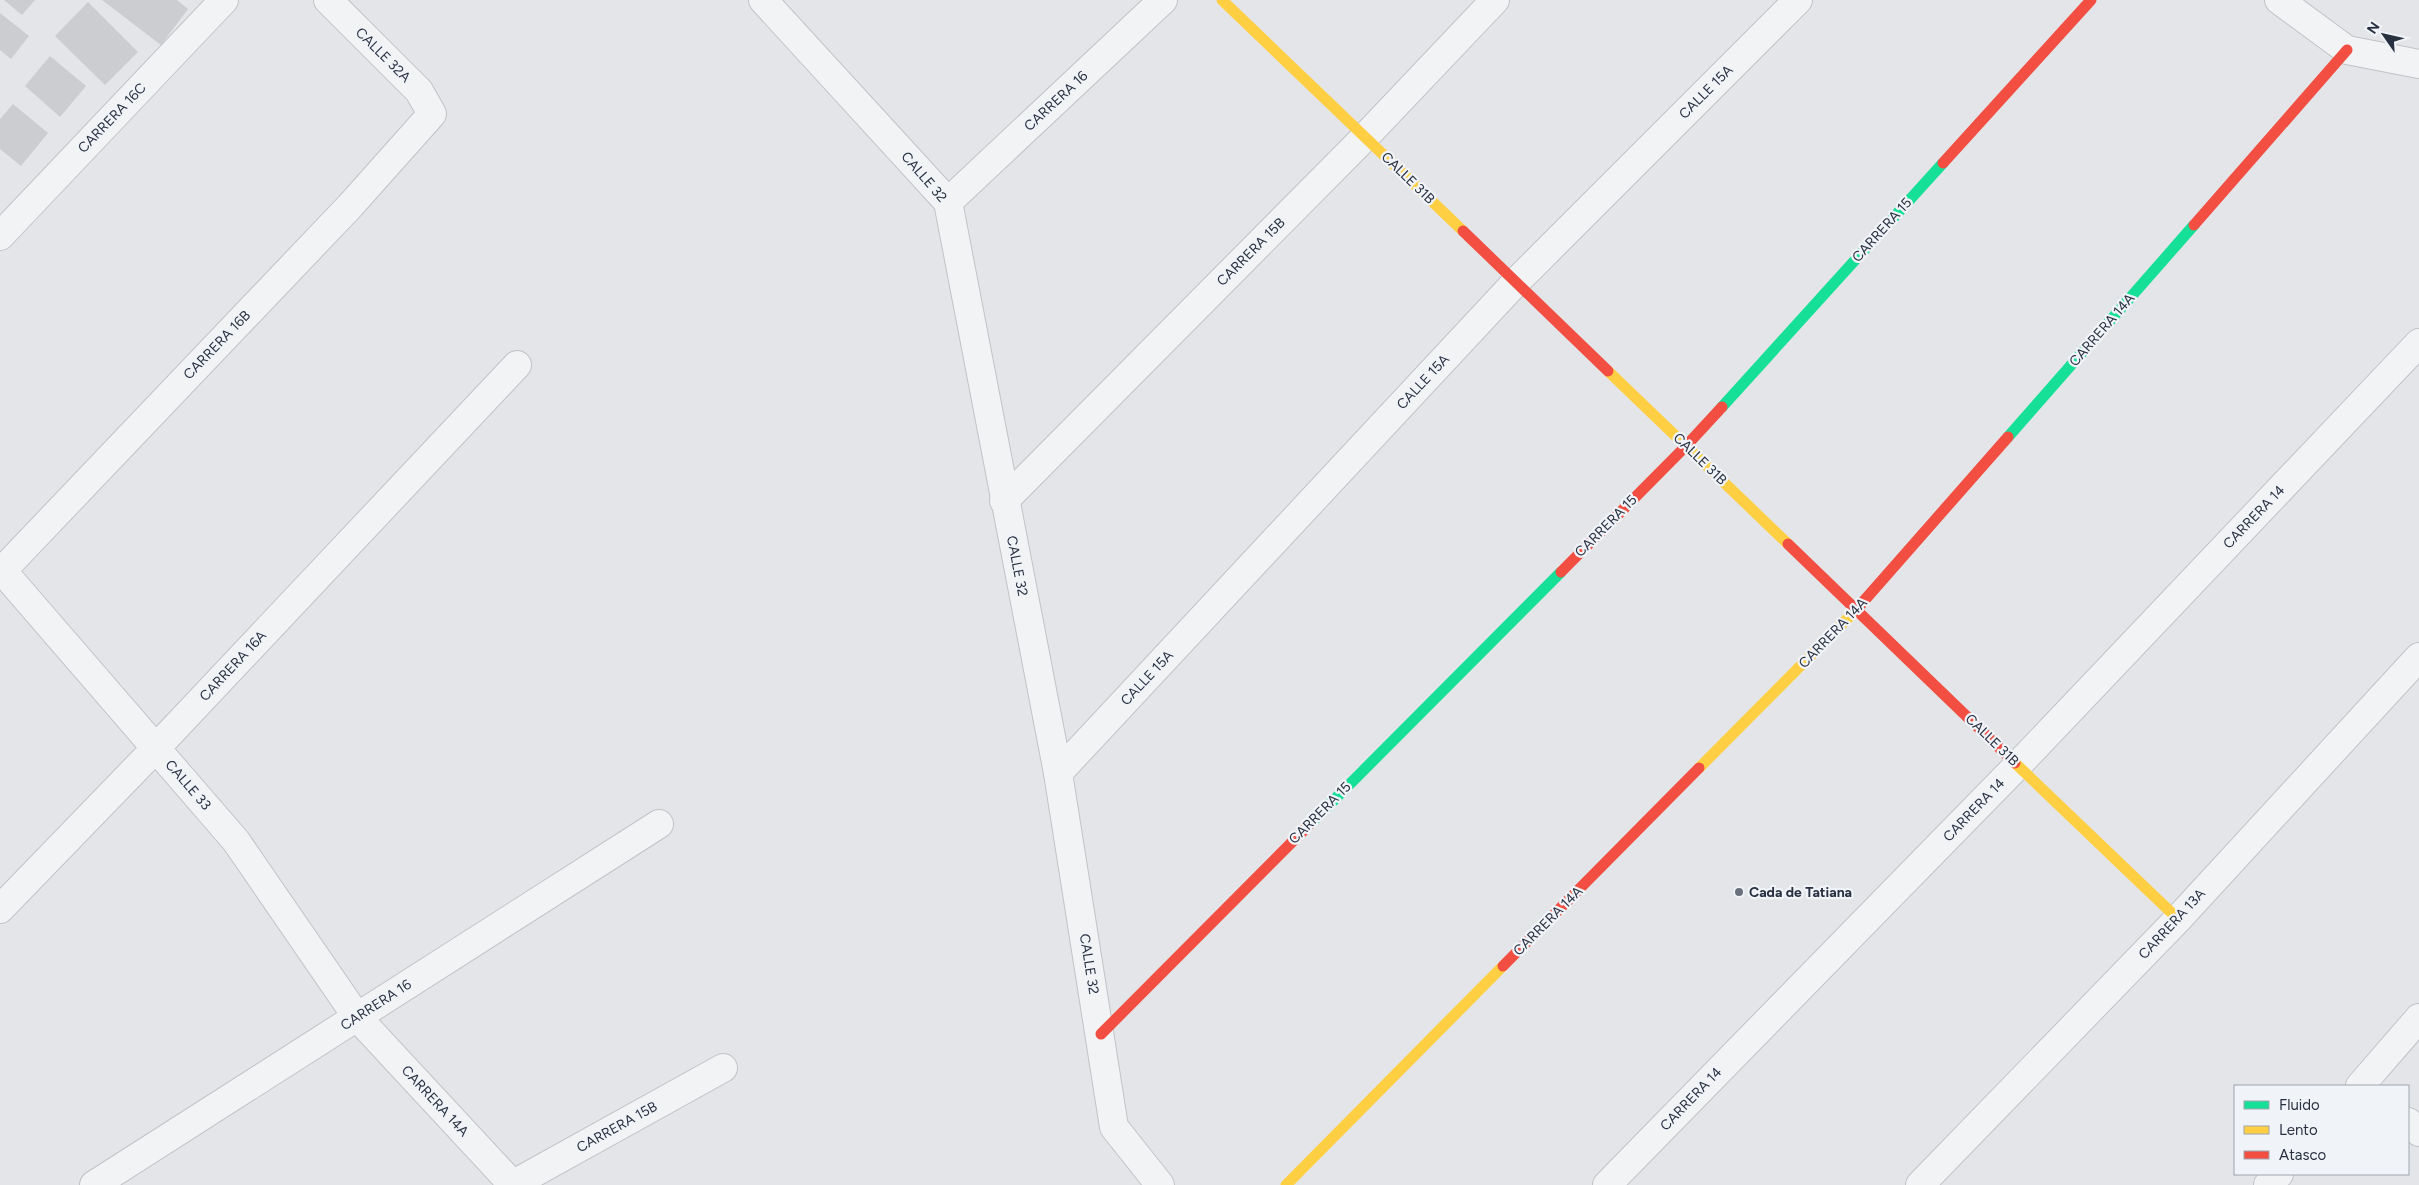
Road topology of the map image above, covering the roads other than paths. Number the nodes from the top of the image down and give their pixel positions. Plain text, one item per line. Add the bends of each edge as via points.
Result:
1 (224, 0) edge
2 (328, 0) edge
3 (763, 0) edge
4 (1163, 0) edge
5 (1222, 0) edge
6 (1495, 0) edge
7 (1798, 0) edge
8 (2091, 0) edge
9 (2279, 0) edge
10 (2347, 50) junction
11 (2419, 64) edge
12 (432, 114) joint
13 (1365, 137) junction
14 (948, 202) junction
15 (0, 236) edge
16 (1516, 282) junction
17 (2419, 343) edge
18 (517, 365) dead end
19 (1686, 446) junction
20 (1004, 501) junction
21 (1, 571) edge
22 (1856, 610) junction
23 (2419, 657) edge
24 (156, 748) junction
25 (2018, 764) junction
26 (1058, 773) junction
27 (659, 824) dead end
28 (0, 909) edge
29 (2178, 919) junction
30 (357, 1017) junction
31 (2419, 1018) edge
32 (1101, 1034) junction
33 (723, 1068) dead end
34 (2364, 1085) edge
35 (2409, 1123) edge
36 (2419, 1132) edge
37 (2278, 1175) edge
38 (94, 1185) edge
39 (512, 1185) edge
40 (1160, 1185) edge
41 (1286, 1185) edge
42 (1607, 1185) edge
43 (1920, 1185) edge
44 (2268, 1185) edge

1 - 15 street, CARRERA 16C
2 - 12 street, CALLE 32A via 419,91
3 - 14 street, CALLE 32
4 - 14 street, CARRERA 16
5 - 13 street, CALLE 31B
6 - 13 street, CARRERA 15B
7 - 16 street, CALLE 15A
8 - 19 street, CARRERA 15
9 - 10 street
10 - 11 street
10 - 22 street, CARRERA 14A
12 - 21 street, CARRERA 16B via 350,206
13 - 16 street, CALLE 31B
13 - 20 street, CARRERA 15B
14 - 20 street, CALLE 32
16 - 19 street, CALLE 31B
16 - 26 street, CALLE 15A
17 - 25 street, CARRERA 14
18 - 24 street, CARRERA 16A
19 - 22 street, CALLE 31B
19 - 32 street, CARRERA 15
20 - 26 street, CALLE 32
21 - 24 street, CALLE 33
22 - 25 street, CALLE 31B
22 - 41 street, CARRERA 14A
23 - 29 street, CARRERA 13A
24 - 28 street, CARRERA 16A
24 - 30 street, CALLE 33 via 236,841
25 - 29 street, CALLE 31B
25 - 42 street, CARRERA 14
26 - 32 street, CALLE 32
27 - 30 street, CARRERA 16
29 - 43 street, CARRERA 13A
30 - 38 street, CARRERA 16
30 - 39 street, CARRERA 14A
31 - 34 street
32 - 40 street, CALLE 32 via 1114,1127
33 - 39 street, CARRERA 15B
35 - 36 street
37 - 44 street

